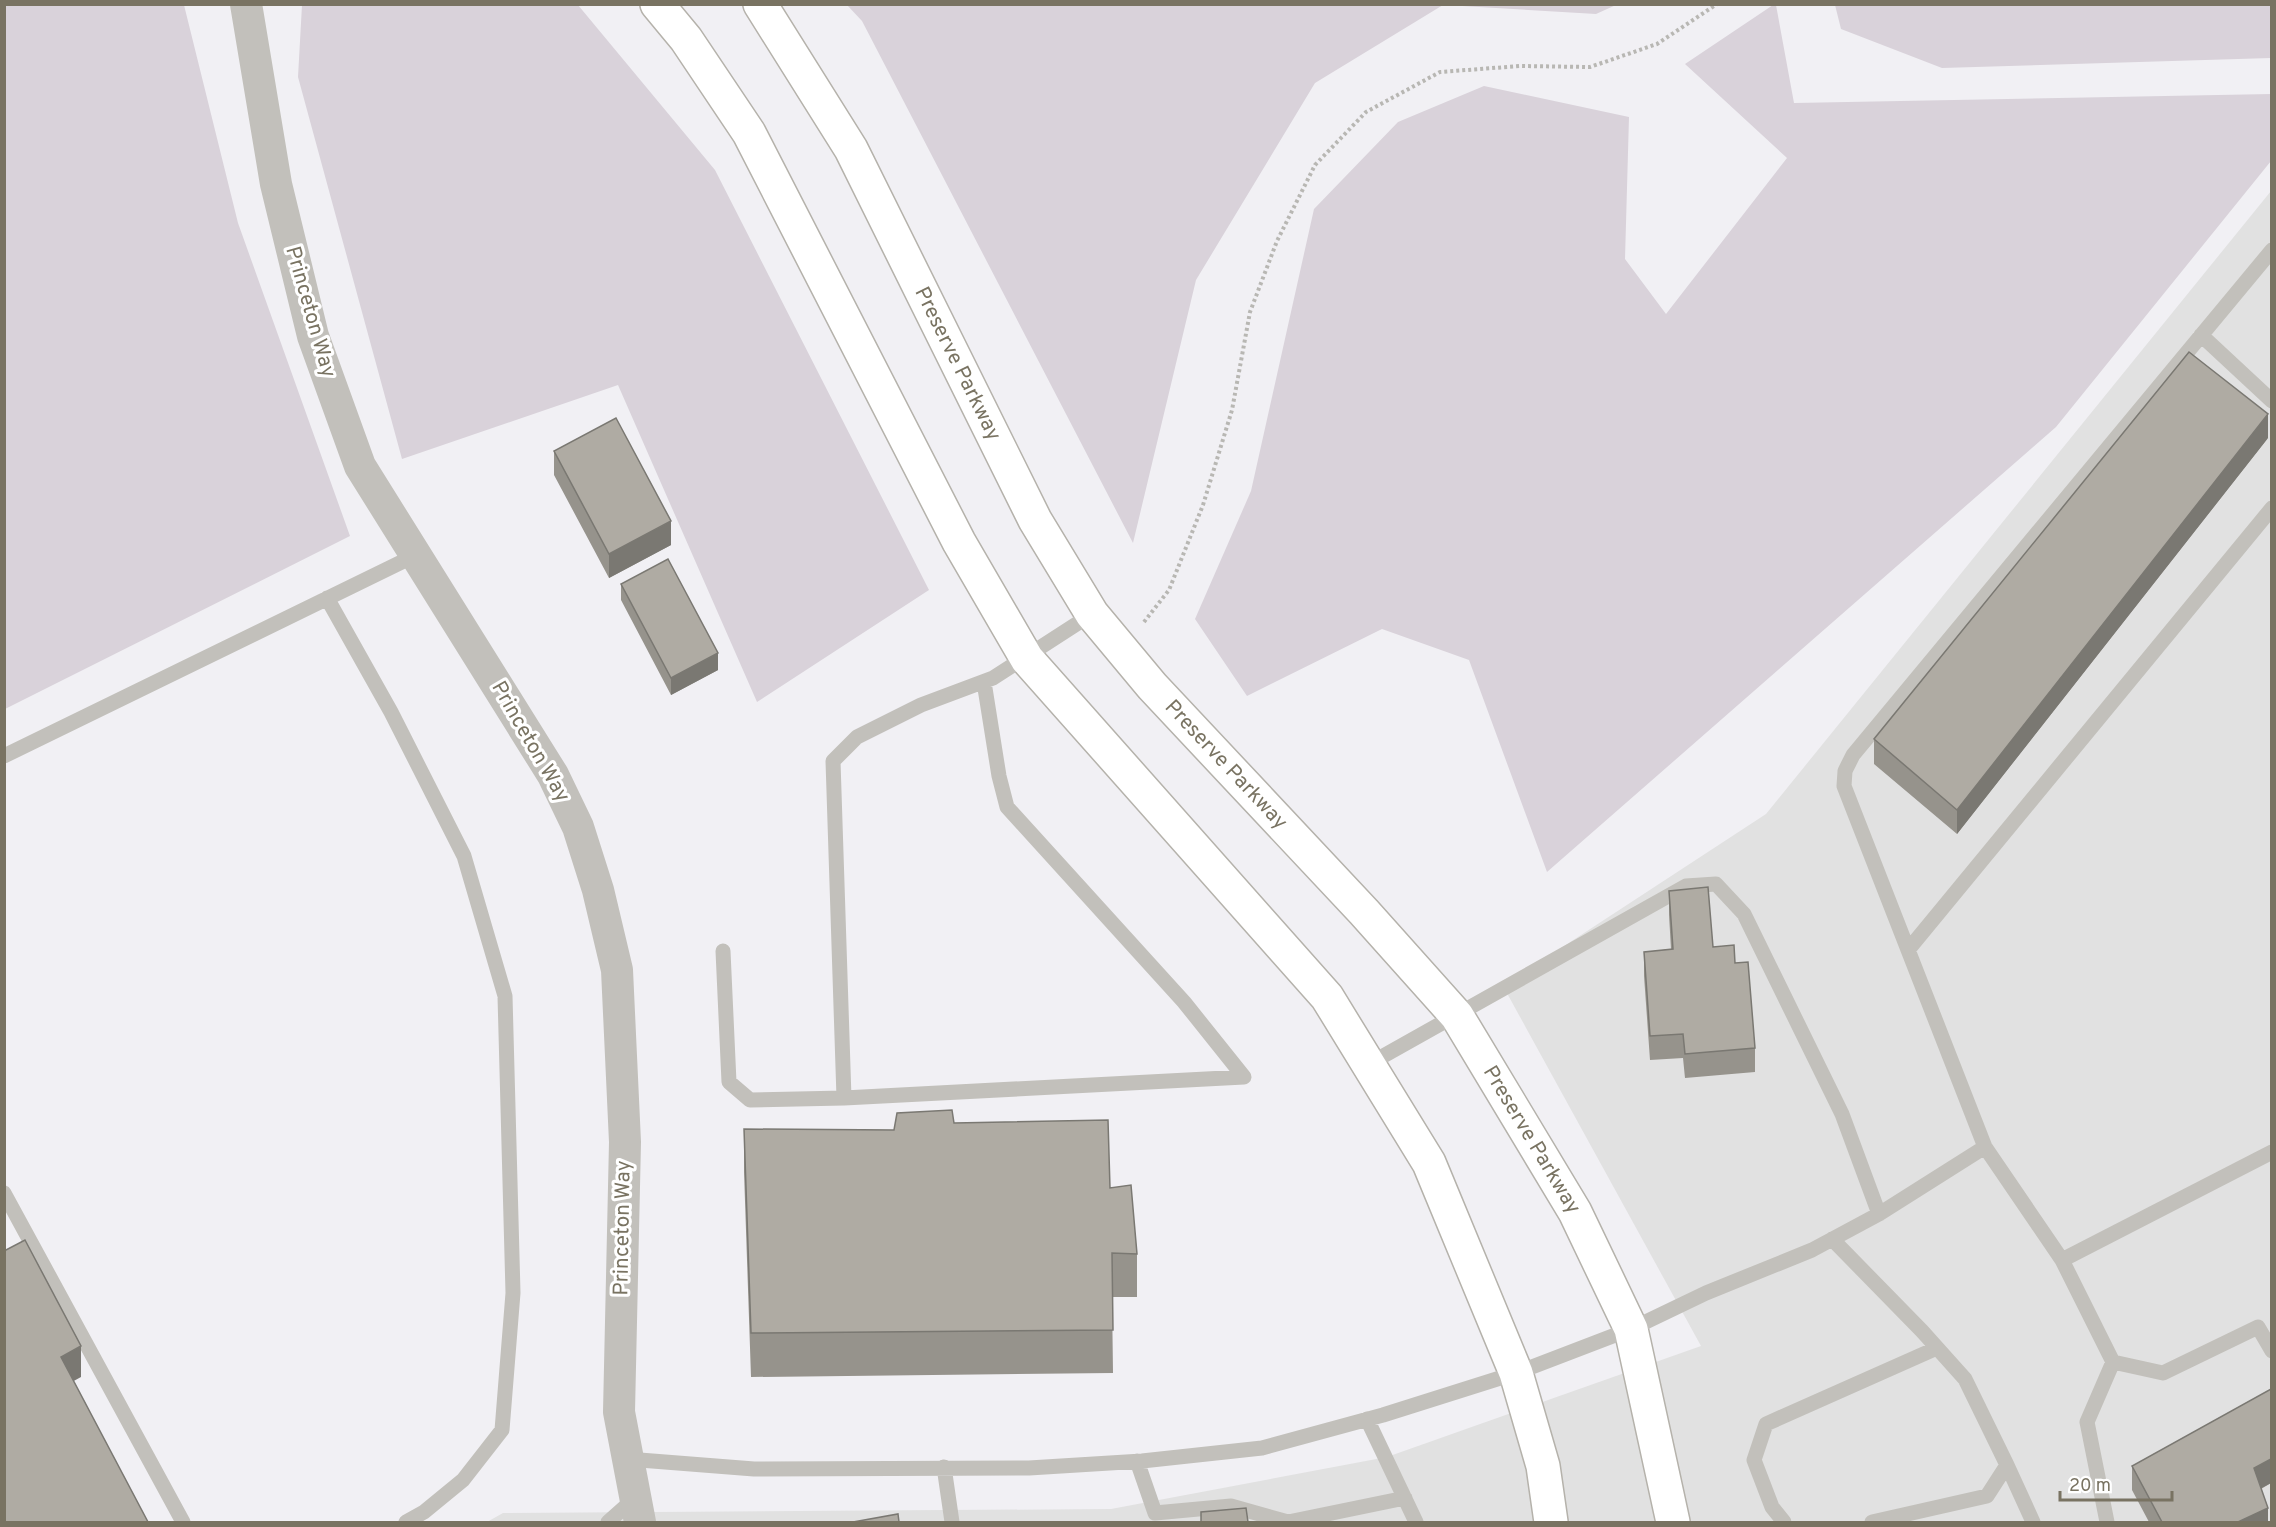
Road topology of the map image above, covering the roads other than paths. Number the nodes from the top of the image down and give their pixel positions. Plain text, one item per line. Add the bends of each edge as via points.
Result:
1 (246, 4) edge
2 (657, 4) edge
3 (760, 4) edge
4 (2271, 250) edge
5 (2201, 335) junction
6 (2271, 401) edge
7 (2271, 508) edge
8 (416, 555) junction
9 (327, 598) junction
10 (1092, 614) junction
11 (1027, 659) junction
12 (984, 681) junction
13 (4, 756) edge
14 (1908, 950) junction
15 (723, 951) dead end
16 (1457, 1016) junction
17 (1369, 1064) junction
18 (843, 1098) junction
19 (1985, 1147) junction
20 (2271, 1152) edge
21 (4, 1193) edge
22 (1879, 1214) junction
23 (1832, 1239) junction
24 (2062, 1260) junction
25 (1631, 1329) junction
26 (1937, 1348) junction
27 (2271, 1351) edge
28 (2113, 1362) junction
29 (1516, 1373) junction
30 (1367, 1419) junction
31 (627, 1459) junction
32 (1137, 1461) junction
33 (2007, 1465) junction
34 (944, 1467) junction
35 (1405, 1498) junction
36 (637, 1510) edge
37 (1149, 1518) edge
38 (183, 1522) edge
39 (406, 1522) edge
40 (608, 1522) edge
41 (952, 1522) edge
42 (1416, 1522) edge
43 (1551, 1522) edge
44 (1673, 1522) edge
45 (1784, 1522) edge
46 (1872, 1522) edge
47 (2033, 1522) edge
48 (2108, 1522) edge

1 - 8 street, Princeton Way via 276,184 312,336 360,466
2 - 11 street via 686,39 749,133 959,542
3 - 10 street, Preserve Parkway via 851,149 1035,520
4 - 5 lane
5 - 6 lane
5 - 14 lane via 1853,755 1845,771 1844,786
7 - 14 lane
8 - 9 lane
8 - 31 street, Princeton Way via 553,775 578,827 617,970 625,1142 619,1412
9 - 13 lane
9 - 39 lane via 391,712 464,856 505,996 513,1293 502,1430 463,1480
10 - 11 lane
10 - 16 street, Preserve Parkway
11 - 12 lane
11 - 17 street via 1327,997
12 - 18 lane via 921,705 857,737 833,761
12 - 18 lane via 1007,807 1163,977 1244,1077
14 - 19 lane
15 - 18 lane via 729,1082 750,1100
16 - 17 lane
16 - 22 lane via 1686,886 1716,884 1744,914 1842,1114
16 - 25 street, Preserve Parkway via 1575,1212
17 - 29 street via 1429,1163
19 - 22 lane
19 - 24 lane
20 - 24 lane
21 - 38 lane
22 - 23 lane
23 - 25 lane
23 - 26 lane
24 - 28 lane
25 - 29 lane
25 - 44 street, Preserve Parkway
26 - 33 lane via 1965,1379
26 - 45 lane via 1766,1424 1754,1460 1772,1507
27 - 28 lane via 2258,1327 2163,1373
28 - 48 lane via 2087,1422
29 - 30 lane
29 - 43 street via 1543,1466
30 - 32 lane via 1262,1448
30 - 35 lane
31 - 34 lane via 754,1469
31 - 36 street, Princeton Way
32 - 34 lane via 1029,1468
32 - 37 lane
33 - 46 lane via 1987,1496
33 - 47 lane
34 - 41 lane
35 - 37 lane via 1288,1521 1231,1506
35 - 42 lane
36 - 40 lane

